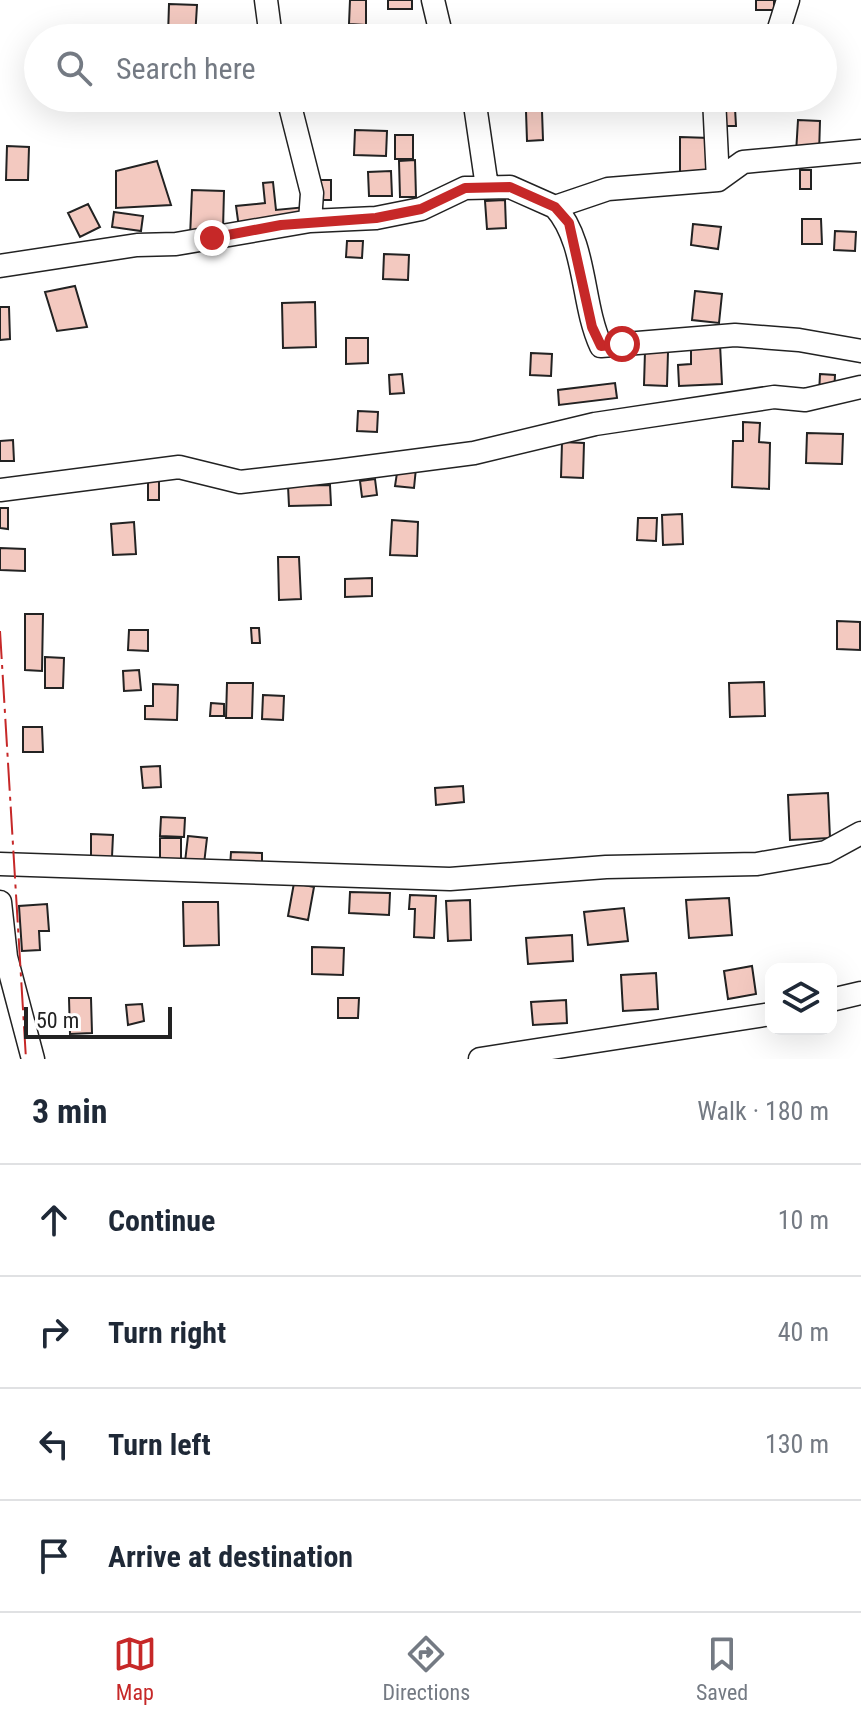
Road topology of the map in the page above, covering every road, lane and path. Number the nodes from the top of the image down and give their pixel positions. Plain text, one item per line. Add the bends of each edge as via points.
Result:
1 (266, 0) edge
2 (433, 0) edge
3 (788, 0) edge
4 (269, 24) edge
5 (439, 24) edge
6 (780, 24) edge
7 (292, 112) edge
8 (476, 112) edge
9 (715, 112) edge
10 (861, 151) edge
11 (718, 180) junction
12 (487, 187) junction
13 (555, 207) junction
14 (310, 221) junction
15 (0, 266) edge
16 (861, 351) edge
17 (861, 387) edge
18 (0, 490) edge
19 (861, 833) edge
20 (0, 864) edge
21 (0, 902) edge
22 (861, 993) edge
23 (837, 999) edge
24 (765, 1015) edge
25 (33, 1059) edge
26 (480, 1059) edge

1 - 4 street
2 - 5 street
3 - 6 street
7 - 14 street via 312,193
8 - 12 street
9 - 11 street
10 - 11 street via 743,162
11 - 13 street via 608,189
12 - 13 street via 510,187
12 - 14 street via 465,188 421,209 376,218
13 - 16 street via 569,223 601,346 735,335
14 - 15 street
17 - 18 street via 805,400 774,397 595,424 474,453 336,471 240,482 179,467
19 - 20 street via 826,852 757,864 606,867 450,879
21 - 25 street via 6,957
22 - 23 street
24 - 26 street

